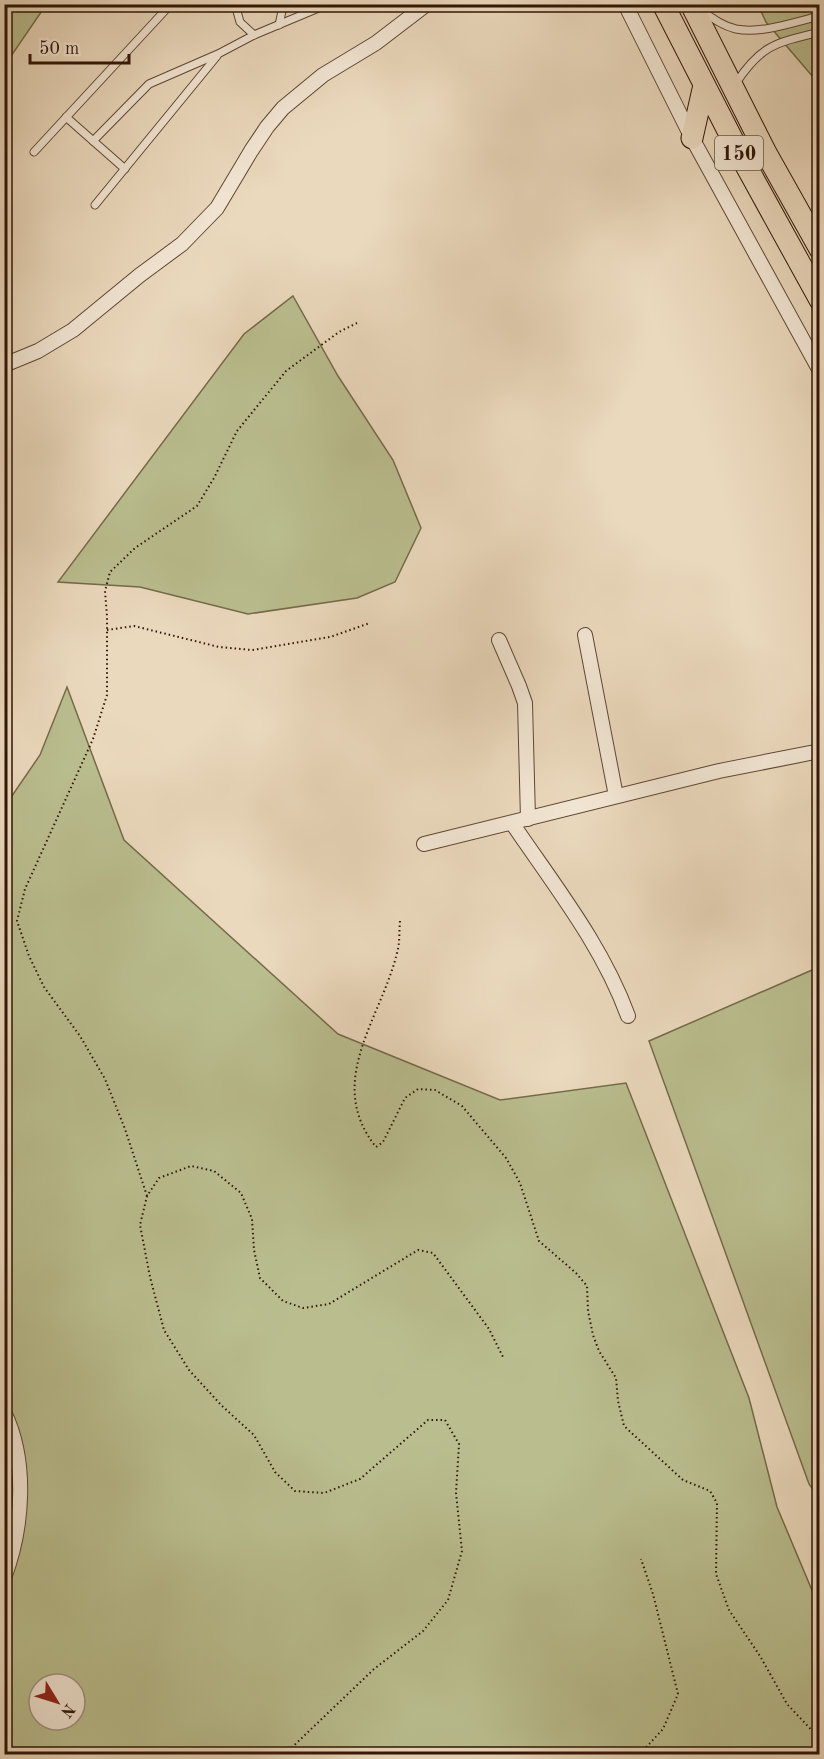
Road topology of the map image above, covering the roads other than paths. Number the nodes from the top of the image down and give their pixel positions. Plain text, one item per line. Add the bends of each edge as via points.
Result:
1 (171, 4) edge
2 (235, 4) edge
3 (281, 4) edge
4 (328, 4) edge
5 (427, 4) edge
6 (625, 4) edge
7 (663, 4) edge
8 (692, 4) edge
9 (819, 16) edge
10 (279, 25) junction
11 (819, 32) edge
12 (254, 35) junction
13 (218, 54) junction
14 (704, 85) junction
15 (733, 88) junction
16 (66, 117) junction
17 (692, 138) junction
18 (93, 141) junction
19 (34, 152) dead end
20 (125, 169) junction
21 (95, 205) dead end
22 (819, 249) edge
23 (819, 300) edge
24 (4, 365) edge
25 (819, 370) edge
26 (585, 634) dead end
27 (500, 640) dead end
28 (819, 750) edge
29 (616, 796) junction
30 (528, 819) junction
31 (512, 822) junction
32 (424, 844) dead end
33 (628, 1016) dead end
34 (4, 1412) edge
35 (4, 1578) edge

1 - 16 lane
2 - 12 lane via 240,22
3 - 10 lane
4 - 10 lane
5 - 24 street via 376,43 323,75 283,108 250,151 217,208 182,244 74,330
6 - 17 street
7 - 14 highway, 150
8 - 9 lane via 735,29 777,26
8 - 15 highway, 150
10 - 12 lane
11 - 15 lane via 775,43 749,63
12 - 13 lane
13 - 18 lane via 149,84
13 - 20 lane
14 - 17 highway
14 - 23 highway, 150
15 - 22 highway, 150
16 - 18 lane
16 - 19 lane
17 - 25 street
18 - 20 lane
20 - 21 lane
26 - 29 street
27 - 30 street via 525,704
28 - 29 street
29 - 30 street
30 - 31 street
31 - 32 street
31 - 33 street via 600,954
34 - 35 street via 16,1452 19,1495 14,1549

